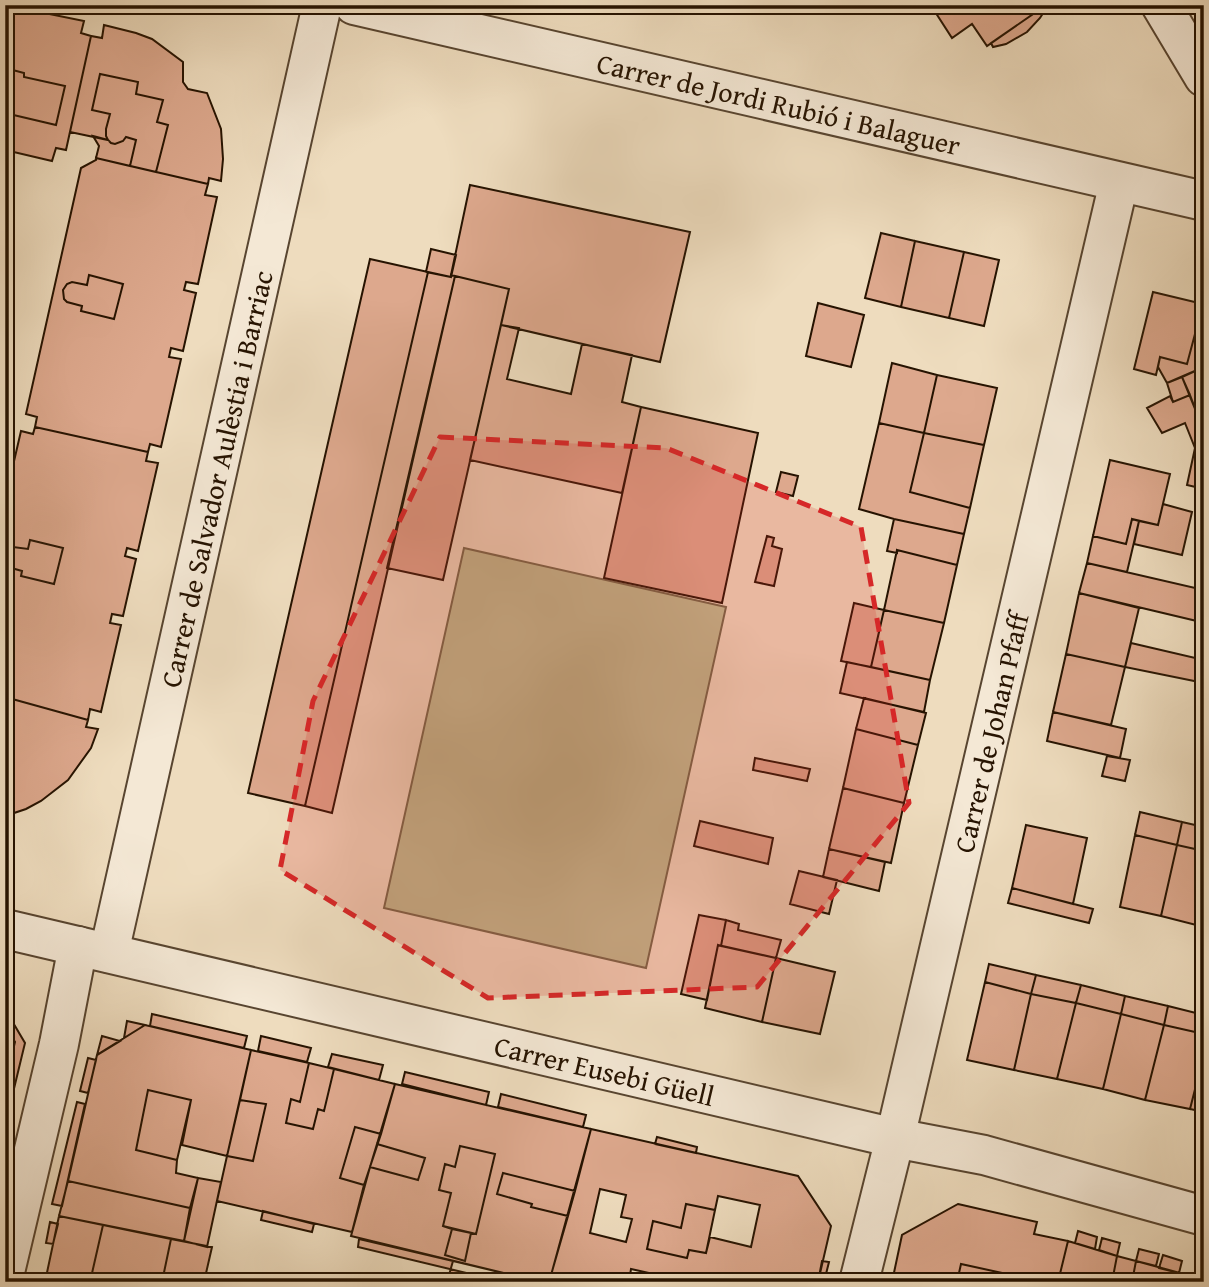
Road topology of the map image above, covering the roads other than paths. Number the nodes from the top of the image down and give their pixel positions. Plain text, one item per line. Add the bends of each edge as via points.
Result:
1 (322, 5) edge
2 (354, 5) edge
3 (1161, 5) edge
4 (1204, 77) edge
5 (1119, 182) junction
6 (1204, 201) edge
7 (5, 929) edge
8 (93, 949) junction
9 (895, 1138) junction
10 (1204, 1216) edge
11 (5, 1272) edge
12 (859, 1282) edge

1 - 8 street, Carrer de Salvador Aulèstia i Barriac
2 - 5 street, Carrer de Jordi Rubió i Balaguer
3 - 4 street
5 - 6 street, Carrer de Jordi Rubió i Balaguer
5 - 9 street, Carrer de Johan Pfaff
7 - 8 street, Carrer Eusebi Güell
8 - 9 street, Carrer Eusebi Güell
8 - 11 street, Carrer de Salvador Aulèstia i Barriac via 59,1044
9 - 10 street, Carrer Eusebi Güell via 984,1155
9 - 12 street, Carrer de Johan Pfaff

